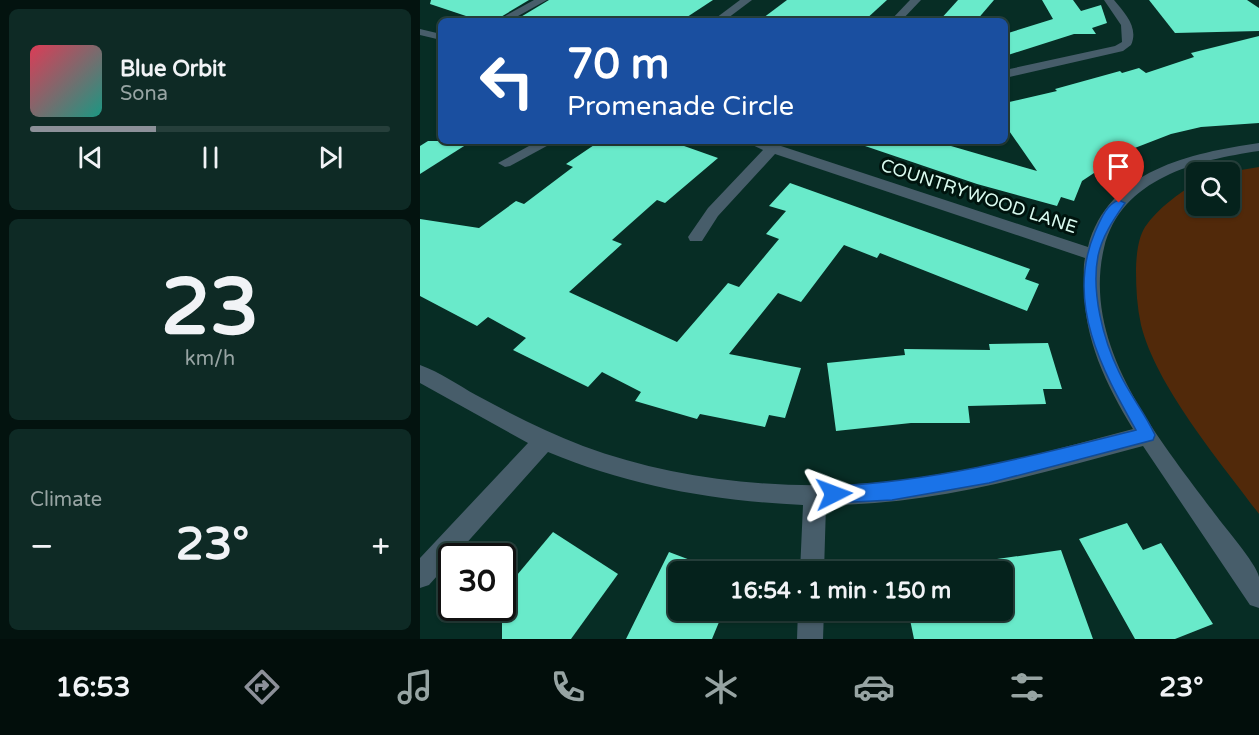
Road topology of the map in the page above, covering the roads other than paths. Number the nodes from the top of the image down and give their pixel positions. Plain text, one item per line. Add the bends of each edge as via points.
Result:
1 (542, 0) edge
2 (916, 0) edge
3 (1109, 0) edge
4 (740, 1) edge
5 (507, 18) edge
6 (720, 18) edge
7 (898, 18) edge
8 (420, 32) edge
9 (438, 36) edge
10 (1008, 73) edge
11 (543, 144) edge
12 (776, 145) edge
13 (1259, 147) edge
14 (505, 163) dead end
15 (696, 237) dead end
16 (1092, 254) junction
17 (420, 373) edge
18 (1148, 435) junction
19 (544, 441) junction
20 (815, 495) junction
21 (812, 561) edge
22 (420, 576) edge
23 (1259, 596) edge
24 (811, 621) edge
25 (810, 639) edge

1 - 5 street
2 - 7 street
3 - 10 street via 1129,30 1127,43 1119,49
4 - 6 street
8 - 9 street
11 - 14 street
12 - 15 street via 713,212
12 - 16 street, COUNTRYWOOD LANE
13 - 16 street via 1220,151 1162,169 1131,190 1108,217
16 - 18 street via 1089,273 1096,329 1112,373
17 - 19 street
18 - 20 street via 989,475 892,492
18 - 23 street
19 - 20 street via 629,471 706,486
19 - 22 street
20 - 21 street
24 - 25 street

